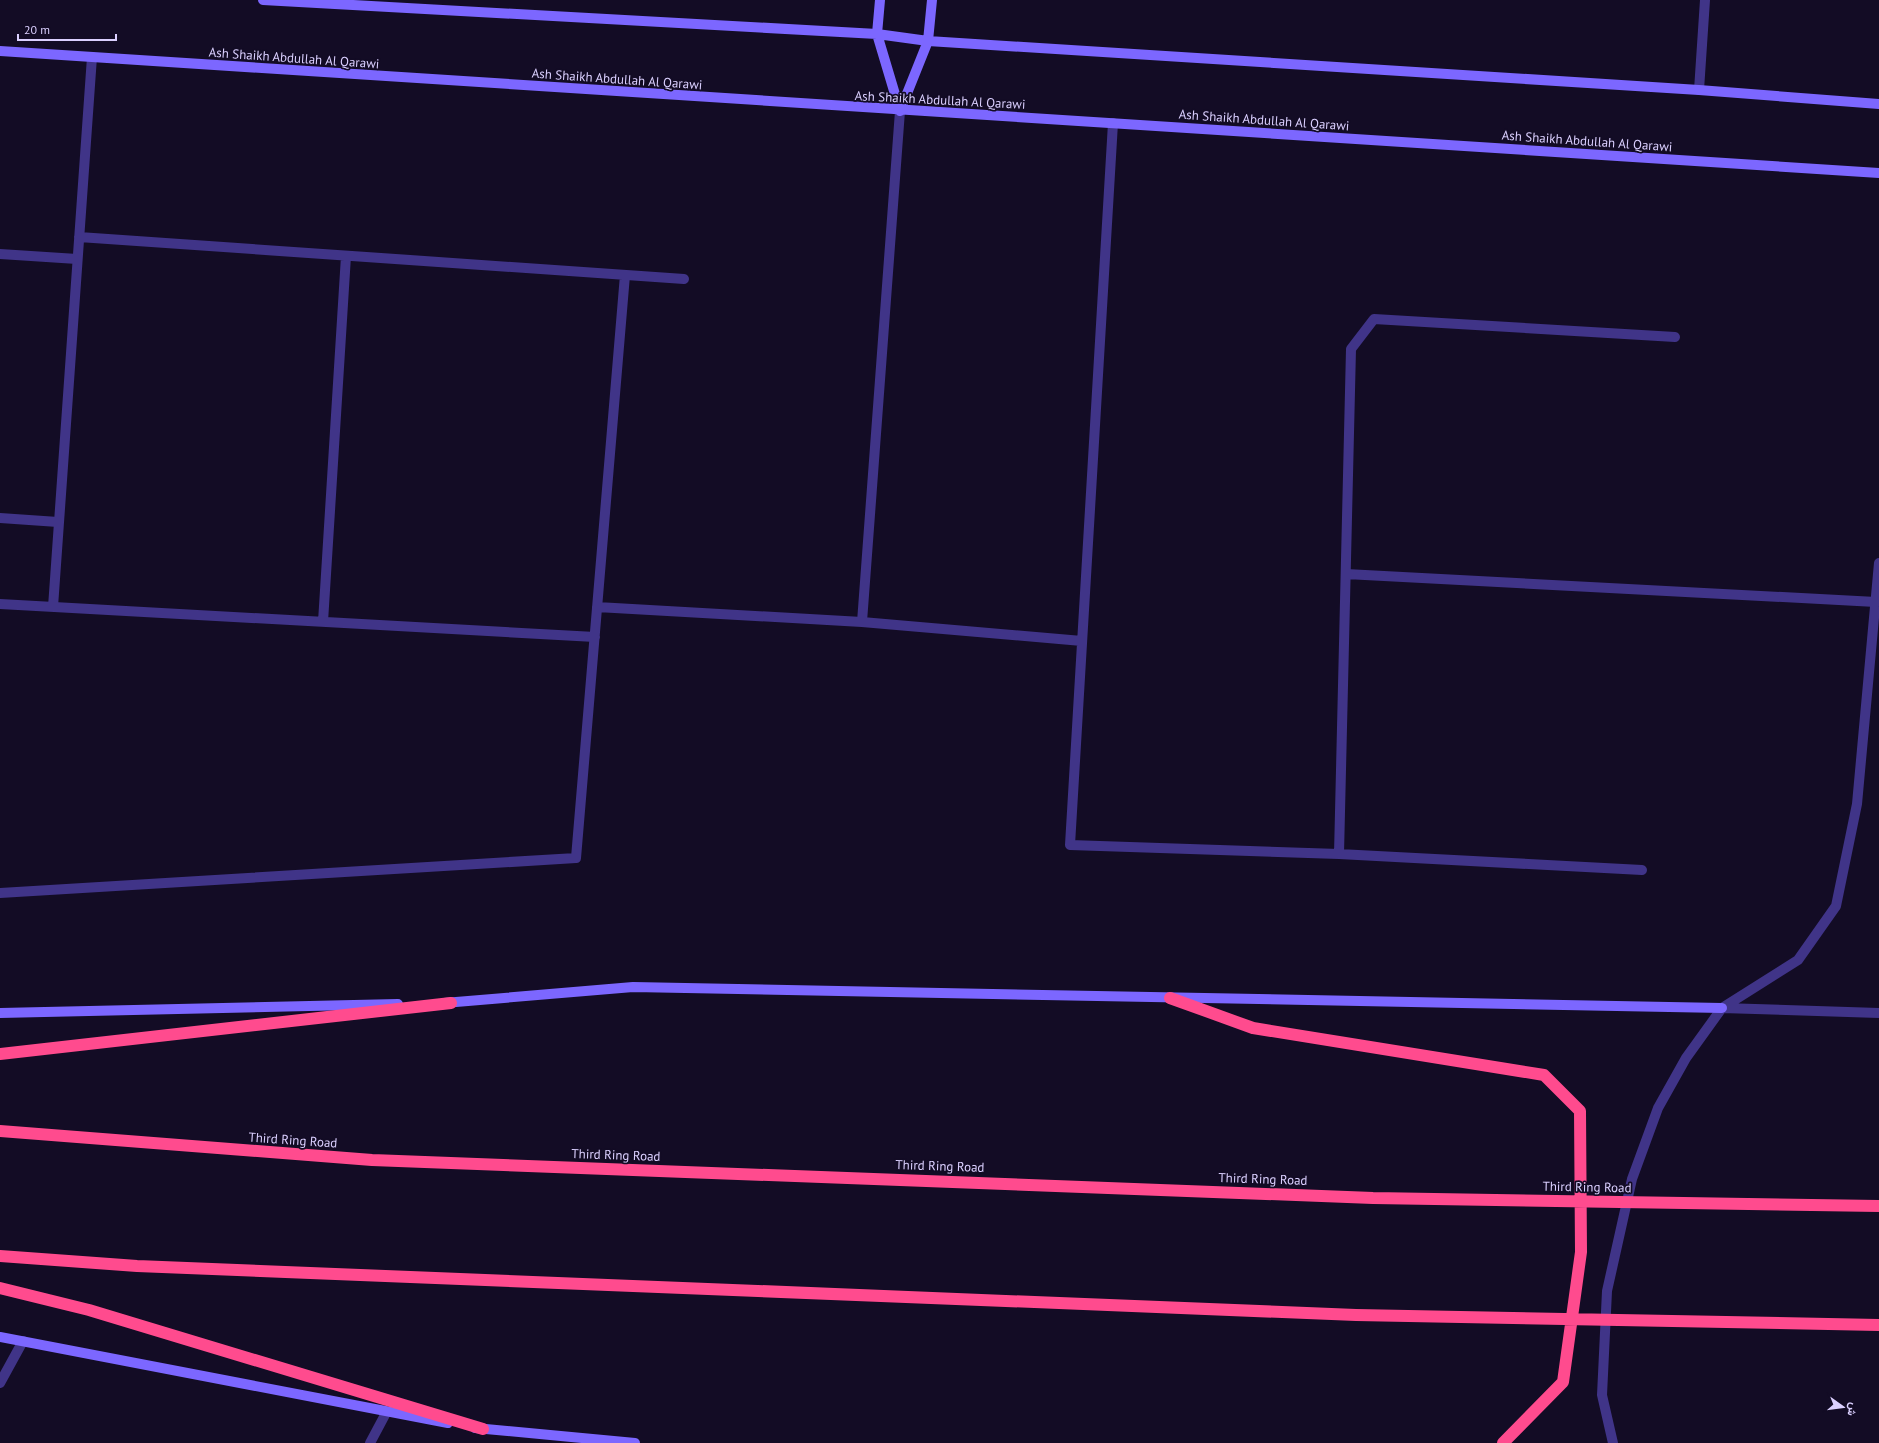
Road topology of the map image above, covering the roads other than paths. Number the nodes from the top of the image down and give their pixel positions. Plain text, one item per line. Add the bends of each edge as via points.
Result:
1 (263, 0) edge
2 (880, 0) edge
3 (932, 0) edge
4 (1705, 0) edge
5 (877, 34) junction
6 (928, 40) junction
7 (0, 51) edge
8 (92, 57) junction
9 (1699, 90) junction
10 (1879, 104) edge
11 (900, 111) junction
12 (1113, 123) junction
13 (1879, 173) edge
14 (79, 236) junction
15 (0, 254) edge
16 (346, 256) junction
17 (77, 259) junction
18 (625, 275) junction
19 (684, 279) dead end
20 (1675, 337) dead end
21 (0, 518) edge
22 (58, 522) junction
23 (1879, 563) edge
24 (1346, 574) junction
25 (1876, 602) junction
26 (0, 604) edge
27 (53, 607) junction
28 (597, 607) junction
29 (323, 622) junction
30 (862, 622) junction
31 (595, 637) junction
32 (1082, 641) junction
33 (1339, 854) junction
34 (1642, 870) dead end
35 (0, 893) edge
36 (1170, 998) junction
37 (451, 1003) junction
38 (1722, 1008) junction
39 (0, 1013) edge
40 (1879, 1013) edge
41 (0, 1054) edge
42 (0, 1131) edge
43 (1879, 1206) edge
44 (0, 1256) edge
45 (0, 1288) edge
46 (1879, 1325) edge
47 (0, 1337) edge
48 (23, 1341) junction
49 (0, 1383) edge
50 (386, 1413) junction
51 (483, 1429) junction
52 (370, 1443) edge
53 (635, 1443) edge
54 (1503, 1443) edge
55 (1613, 1443) edge

1 - 5 street
2 - 5 street
3 - 6 street
4 - 9 street
5 - 6 street
5 - 11 street
6 - 9 street
6 - 11 street
7 - 8 street, Ash Shaikh Abdullah Al Qarawi
8 - 11 street, Ash Shaikh Abdullah Al Qarawi
8 - 14 street
9 - 10 street
11 - 12 street, Ash Shaikh Abdullah Al Qarawi
11 - 30 street
12 - 13 street, Ash Shaikh Abdullah Al Qarawi
12 - 32 street
14 - 16 street
14 - 17 street
15 - 17 street
16 - 18 street
16 - 29 street
17 - 22 street
18 - 19 street
18 - 28 street
20 - 24 street via 1374,319 1351,349
21 - 22 street
22 - 27 street
23 - 25 street
24 - 25 street
24 - 33 street
25 - 38 street via 1857,804 1836,906 1798,960
26 - 27 street
27 - 29 street
28 - 30 street
28 - 31 street
29 - 31 street
30 - 32 street
31 - 35 street via 576,858
32 - 33 street via 1070,845
33 - 34 street
36 - 37 street via 633,987
36 - 38 street
36 - 54 highway via 1253,1028 1544,1075 1580,1111 1581,1252 1563,1382
37 - 39 street
37 - 41 highway
38 - 40 street
38 - 55 street via 1686,1058 1658,1108 1632,1179 1607,1291 1602,1395
42 - 43 highway, Third Ring Road via 372,1160 1373,1198
44 - 46 highway via 152,1267 1356,1315
45 - 51 highway via 90,1310
47 - 48 street
48 - 49 street
48 - 50 street
50 - 51 street
50 - 52 street
51 - 53 street

